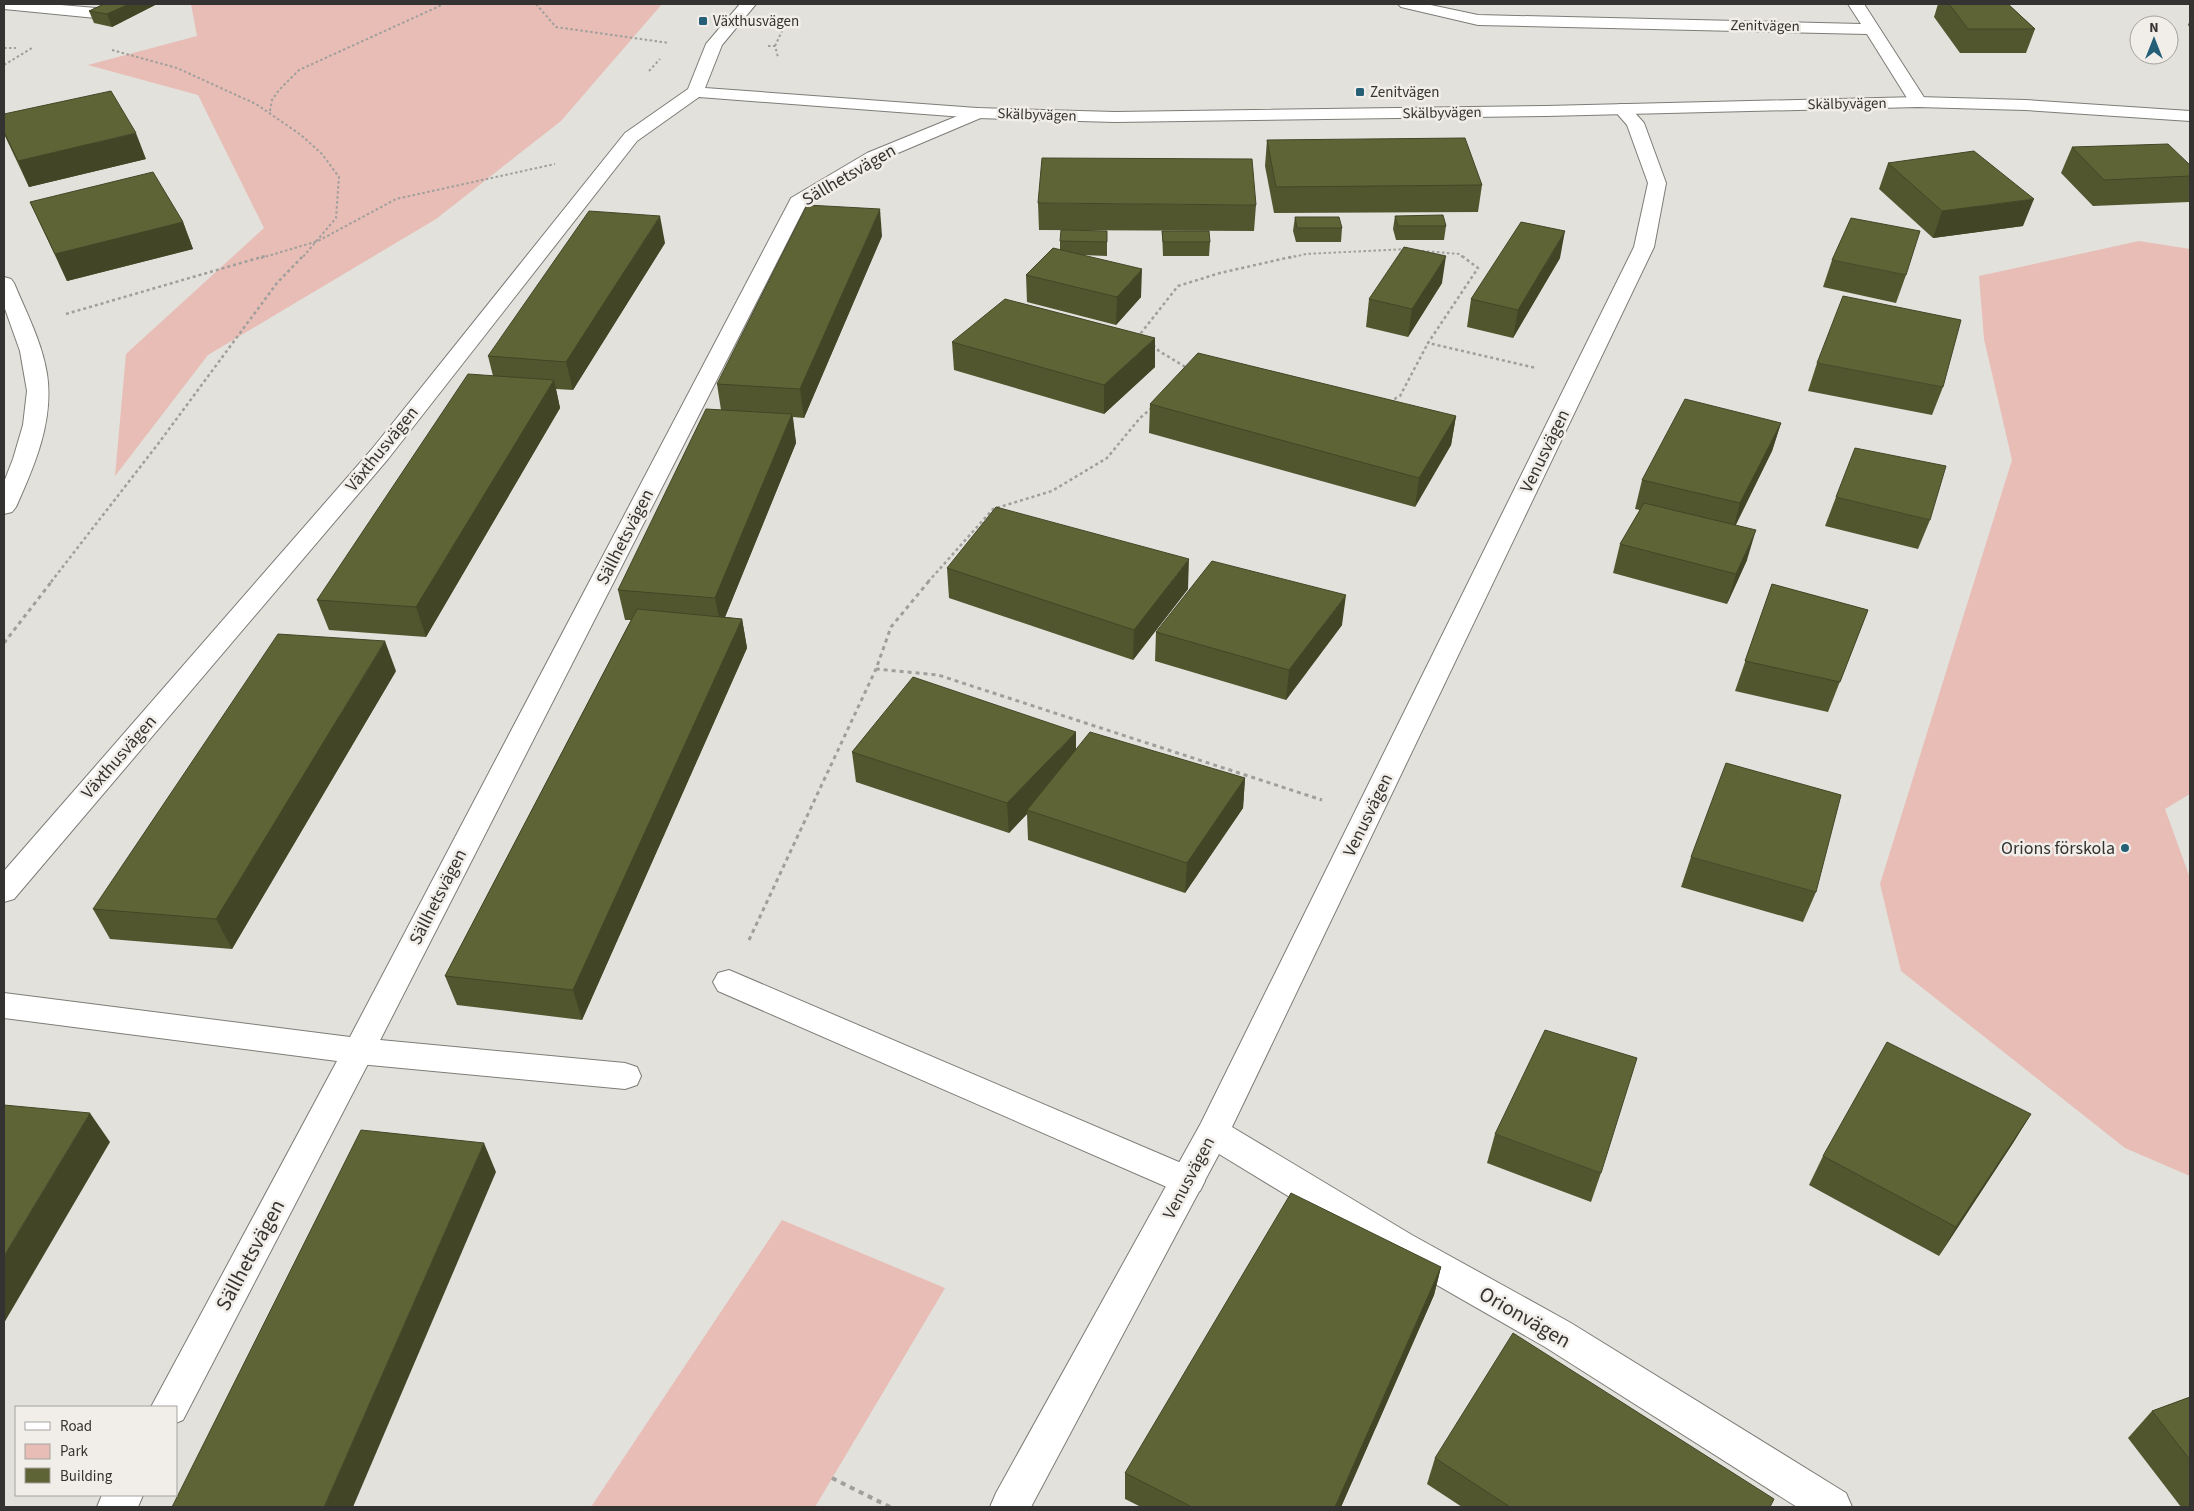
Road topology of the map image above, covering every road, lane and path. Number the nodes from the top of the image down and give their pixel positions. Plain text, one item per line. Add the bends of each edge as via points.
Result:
1 (4, 4) edge
2 (444, 4) edge
3 (536, 4) edge
4 (748, 4) edge
5 (1406, 4) edge
6 (1856, 4) edge
7 (96, 13) edge
8 (1872, 29) junction
9 (676, 44) junction
10 (714, 44) junction
11 (4, 48) edge
12 (32, 48) dead end
13 (106, 50) dead end
14 (648, 72) dead end
15 (694, 92) junction
16 (1918, 102) junction
17 (1622, 110) junction
18 (270, 112) junction
19 (977, 113) junction
20 (2190, 116) edge
21 (556, 164) dead end
22 (318, 241) junction
23 (4, 283) edge
24 (22, 327) junction
25 (1428, 343) junction
26 (1183, 375) edge
27 (1580, 379) junction
28 (1386, 404) edge
29 (1154, 406) edge
30 (4, 507) edge
31 (4, 643) edge
32 (876, 669) junction
33 (1368, 815) junction
34 (4, 891) edge
35 (729, 982) joint
36 (4, 1005) edge
37 (359, 1051) junction
38 (625, 1076) dead end
39 (1213, 1133) junction
40 (1188, 1181) junction
41 (171, 1406) edge
42 (832, 1478) dead end
43 (890, 1507) edge
44 (1010, 1507) edge
45 (1832, 1507) edge

1 - 7 street
2 - 18 path via 299,70 272,100
3 - 9 path via 556,27
4 - 10 street
5 - 8 street, Zenitvägen via 1478,20 1671,18
6 - 8 street
8 - 16 street
9 - 10 path
9 - 14 path
10 - 15 street
11 - 12 path
13 - 18 path via 177,68
15 - 19 street, Skälbyvägen
15 - 34 street, Växthusvägen via 632,137 380,454
16 - 17 street, Skälbyvägen
16 - 20 street, Skälbyvägen via 2025,105
17 - 19 street, Skälbyvägen via 1115,117
17 - 27 street, Venusvägen via 1635,123 1657,183 1644,247
18 - 22 path via 322,154 339,177 336,218
19 - 37 street, Sällhetsvägen via 873,157 798,202
21 - 22 path via 396,199
22 - 24 path
22 - 31 path via 277,283
23 - 24 street
24 - 30 street via 36,374 36,412 19,475
25 - 26 path via 1478,268 1460,254 1397,249 1306,254 1178,286 1141,333 1158,351 1189,368
25 - 27 path
25 - 28 path via 1400,396
27 - 33 street, Venusvägen
29 - 32 path via 1107,458 1052,491 993,509 891,627
32 - 33 path via 938,675
32 - 35 path
33 - 39 street, Venusvägen
35 - 40 street
36 - 37 street
37 - 38 street
37 - 41 street, Sällhetsvägen
39 - 40 street, Venusvägen
39 - 45 street, Orionvägen via 1400,1246 1558,1335
40 - 44 street, Venusvägen
42 - 43 path

